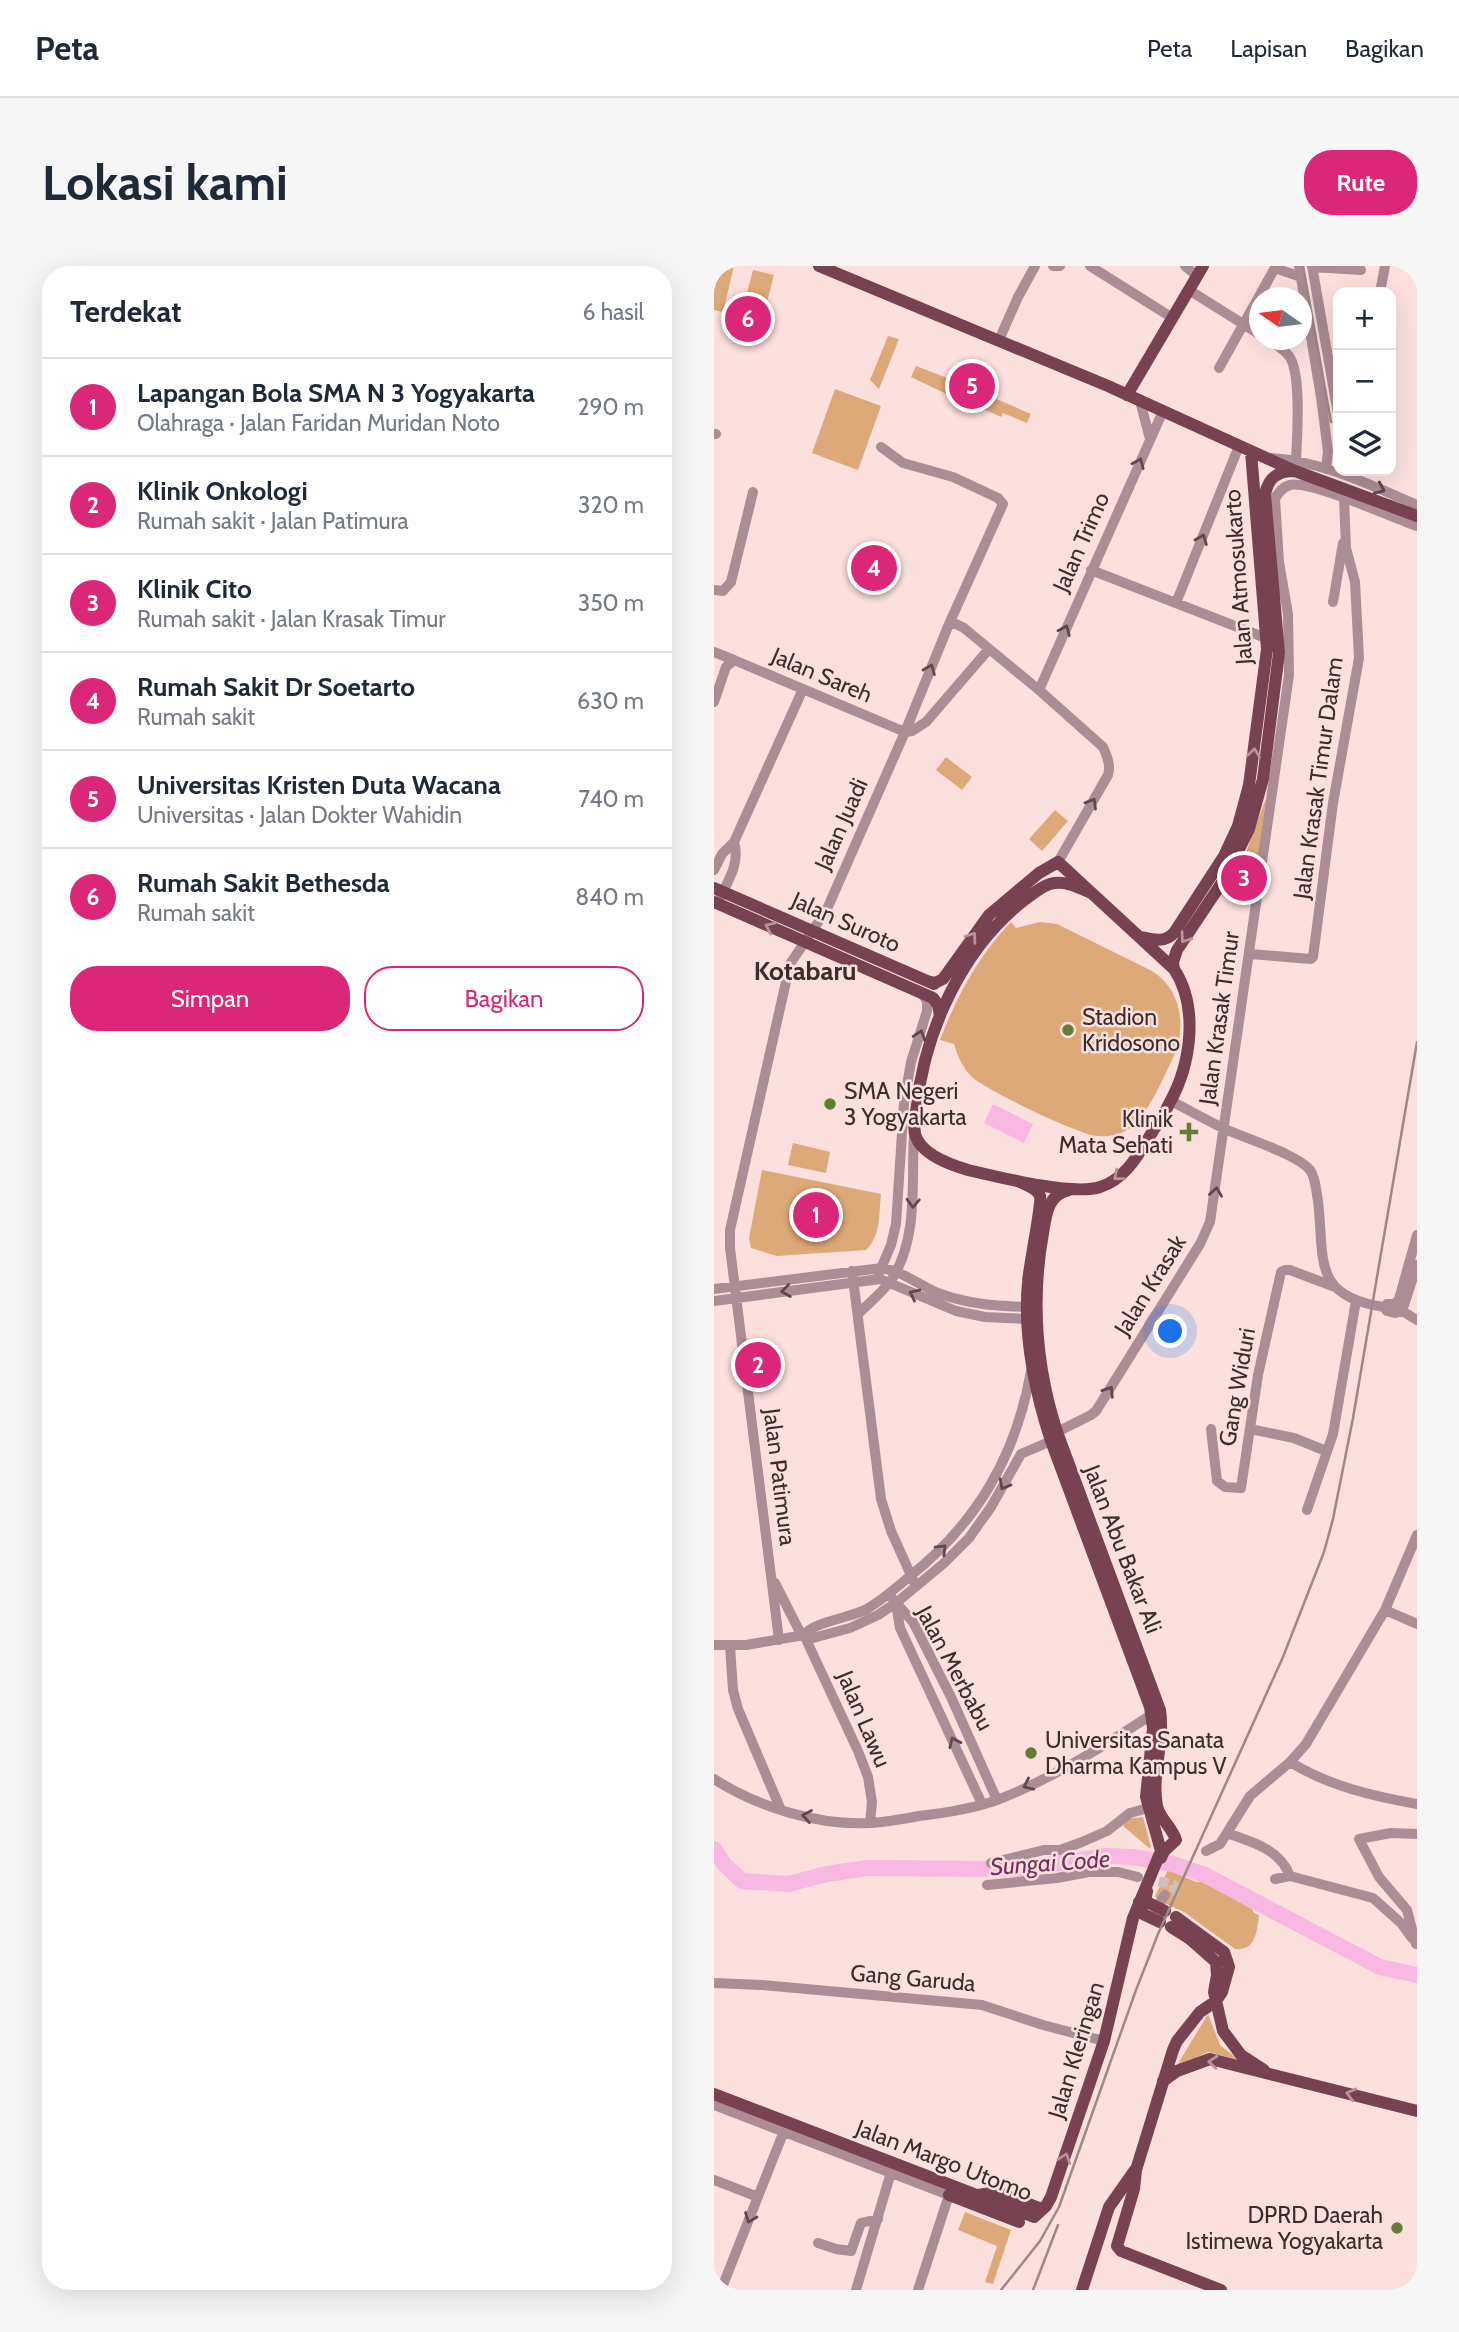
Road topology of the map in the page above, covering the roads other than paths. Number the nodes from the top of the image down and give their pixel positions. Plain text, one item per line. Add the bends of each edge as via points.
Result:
1 (819, 266) edge
2 (1035, 266) edge
3 (1053, 266) edge
4 (1060, 266) edge
5 (1090, 266) edge
6 (1185, 266) edge
7 (1312, 266) edge
8 (1385, 266) edge
9 (1276, 267) edge
10 (841, 270) edge
11 (1361, 270) dead end
12 (1200, 271) edge
13 (1300, 271) edge
14 (1381, 287) edge
15 (1189, 290) junction
16 (1171, 317) junction
17 (1244, 323) junction
18 (1249, 327) edge
19 (999, 341) junction
20 (1281, 350) edge
21 (1219, 368) dead end
22 (1127, 395) junction
23 (1140, 401) junction
24 (1163, 411) junction
25 (1338, 413) edge
26 (1150, 439) junction
27 (1238, 446) junction
28 (881, 447) dead end
29 (1251, 452) junction
30 (1295, 465) junction
31 (1326, 469) junction
32 (1333, 471) edge
33 (1352, 476) edge
34 (752, 492) dead end
35 (1275, 498) junction
36 (1344, 498) junction
37 (1417, 505) edge
38 (1417, 516) edge
39 (1267, 522) junction
40 (1417, 526) edge
41 (1346, 531) junction
42 (1091, 570) junction
43 (714, 590) edge
44 (1332, 602) dead end
45 (1176, 603) junction
46 (949, 624) junction
47 (1278, 643) junction
48 (989, 649) junction
49 (714, 652) edge
50 (730, 664) junction
51 (803, 689) junction
52 (1040, 690) junction
53 (714, 702) edge
54 (905, 732) junction
55 (1261, 791) junction
56 (734, 842) junction
57 (1058, 862) junction
58 (714, 870) edge
59 (1218, 878) junction
60 (1091, 893) junction
61 (717, 896) edge
62 (812, 931) junction
63 (1137, 936) junction
64 (804, 942) junction
65 (1250, 954) junction
66 (1174, 969) junction
67 (959, 978) junction
68 (924, 987) junction
69 (940, 1018) junction
70 (918, 1063) junction
71 (1171, 1101) junction
72 (1224, 1128) junction
73 (914, 1135) junction
74 (1018, 1181) junction
75 (1073, 1190) junction
76 (1417, 1235) edge
77 (1417, 1265) edge
78 (882, 1268) junction
79 (896, 1271) junction
80 (853, 1277) junction
81 (876, 1279) junction
82 (890, 1282) junction
83 (1335, 1287) junction
84 (714, 1289) edge
85 (736, 1292) junction
86 (714, 1301) edge
87 (1356, 1301) junction
88 (957, 1305) junction
89 (1384, 1307) junction
90 (1402, 1311) junction
91 (1027, 1313) junction
92 (858, 1314) junction
93 (1417, 1321) edge
94 (1032, 1368) junction
95 (1211, 1429) dead end
96 (1250, 1429) junction
97 (1054, 1437) junction
98 (1326, 1451) junction
99 (1307, 1510) dead end
100 (1417, 1535) edge
101 (1414, 1551) edge
102 (772, 1577) junction
103 (914, 1581) junction
104 (889, 1594) junction
105 (896, 1603) junction
106 (1385, 1610) junction
107 (1417, 1624) edge
108 (803, 1635) junction
109 (779, 1640) junction
110 (714, 1645) edge
111 (730, 1646) junction
112 (951, 1697) junction
113 (937, 1703) junction
114 (1151, 1715) junction
115 (1290, 1762) junction
116 (714, 1779) edge
117 (996, 1800) junction
118 (982, 1804) junction
119 (1417, 1804) edge
120 (1148, 1808) junction
121 (780, 1810) junction
122 (870, 1823) junction
123 (1227, 1833) junction
124 (1417, 1834) edge
125 (1163, 1851) junction
126 (1206, 1851) dead end
127 (991, 1863) dead end
128 (1290, 1876) junction
129 (1138, 1877) tunnel mouth
130 (1275, 1879) dead end
131 (987, 1885) dead end
132 (1144, 1894) junction
133 (1165, 1895) tunnel mouth
134 (1166, 1917) junction
135 (1416, 1944) edge
136 (714, 1983) edge
137 (1216, 2001) junction
138 (1104, 2041) junction
139 (1267, 2071) junction
140 (1163, 2081) junction
141 (714, 2094) edge
142 (714, 2105) edge
143 (739, 2109) junction
144 (1417, 2111) edge
145 (785, 2127) junction
146 (892, 2168) junction
147 (1136, 2170) junction
148 (921, 2179) junction
149 (714, 2180) edge
150 (949, 2195) junction
151 (758, 2197) junction
152 (1038, 2213) junction
153 (878, 2219) junction
154 (1019, 2222) joint
155 (818, 2243) dead end
156 (722, 2290) edge
157 (856, 2290) edge
158 (918, 2290) edge
159 (1082, 2290) edge
160 (1221, 2290) edge

1 - 10 main road
2 - 19 street
3 - 4 street
5 - 16 street
6 - 12 street
7 - 11 street
7 - 25 street
8 - 14 street
9 - 13 street
9 - 17 street
10 - 19 main road
12 - 15 main road
13 - 31 street via 1321,397
15 - 16 main road
15 - 17 street
16 - 22 main road
17 - 18 street
17 - 21 street
19 - 22 main road
20 - 30 street via 1293,363 1298,404
22 - 23 main road
23 - 24 main road
23 - 26 street
24 - 26 street, Jalan Trimo
24 - 27 main road
42 -> 26 street, Jalan Trimo
27 - 29 main road
45 -> 27 street
28 - 46 street, Jalan Juadi via 904,463 953,477 998,498 1003,505
29 - 30 main road
29 - 47 main road, Jalan Atmosukarto
30 - 31 street
30 - 38 main road
30 - 39 main road, Jalan Atmosukarto via 1269,482
31 - 32 street
33 -> 37 street
34 - 43 street via 731,582 723,591
35 - 36 street via 1284,488 1298,484
35 - 39 street, Jalan Atmosukarto
35 - 47 street, Jalan Krasak Timur via 1288,614
36 - 40 street
36 - 41 street, Jalan Krasak Timur Dalam
39 - 47 main road, Jalan Atmosukarto
41 - 44 street
41 - 65 street, Jalan Krasak Timur Dalam via 1355,582 1358,667 1335,792 1313,957
42 - 45 street
52 -> 42 street, Jalan Trimo
45 - 47 street
46 - 48 street via 964,628
54 -> 46 street, Jalan Juadi
47 - 55 main road, Jalan Atmosukarto via 1265,675
47 - 55 street, Jalan Krasak Timur via 1287,693
48 - 52 street
48 - 54 street via 926,722
49 - 50 street, Jalan Sareh
50 - 51 street, Jalan Sareh
50 - 53 street
51 - 54 street, Jalan Sareh
51 - 56 street
57 -> 52 street via 1105,782 1109,766 1103,747
54 - 62 street, Jalan Juadi via 827,909
55 - 59 main road, Jalan Atmosukarto
55 - 65 street, Jalan Krasak Timur
56 - 58 street
56 - 61 street via 736,861
57 - 60 main road
68 -> 57 main road via 943,979 989,915
59 - 63 main road, Jalan Atmosukarto via 1171,937 1159,941
59 -> 66 main road, Jalan Atmosukarto via 1177,950
60 - 63 main road
60 - 67 main road via 1065,883 1039,890 993,930
61 - 62 main road, Jalan Suroto
64 -> 61 main road, Jalan Suroto
62 - 64 street, Jalan Juadi
62 - 68 main road, Jalan Suroto
63 - 66 main road
64 - 68 main road, Jalan Suroto
64 - 85 street, Jalan Patimura via 788,971 731,1224
65 - 72 street, Jalan Krasak Timur
66 - 71 main road via 1190,1022 1186,1057
67 - 68 main road, Jalan Suroto via 944,987
67 - 69 main road
68 - 69 main road via 937,1003
70 -> 68 street via 928,1011
69 - 70 main road
70 - 73 main road
70 - 78 street via 904,1103 896,1224
71 - 72 street
71 -> 75 main road via 1121,1175 1100,1188
72 - 83 street via 1309,1169 1316,1187 1323,1264
97 -> 72 street, Jalan Krasak via 1096,1411 1203,1239 1216,1195
73 - 74 main road via 926,1149 952,1164
73 -> 79 street via 911,1224
74 - 75 main road
74 - 91 main road, Jalan Abu Bakar Ali via 1035,1190 1040,1201 1030,1255
75 - 97 main road, Jalan Abu Bakar Ali via 1058,1194 1049,1207 1036,1282 1041,1370
76 - 89 street via 1399,1299
77 - 90 street
78 - 79 street
78 - 80 street
78 - 81 street
79 - 82 street
79 - 88 street
80 - 81 street
80 - 85 street
80 - 92 street
81 - 82 street
88 -> 82 street via 924,1299
82 - 92 street
83 - 87 street
83 - 96 street, Gang Widuri via 1290,1270 1281,1272
84 - 85 street
85 - 86 street
85 - 102 street, Jalan Patimura
87 - 89 street
87 - 98 street via 1343,1388
88 - 91 street via 985,1317
89 - 90 street
90 - 93 street
91 - 94 main road, Jalan Abu Bakar Ali
92 - 103 street via 881,1499
94 - 97 main road, Jalan Abu Bakar Ali via 1040,1406
103 -> 94 street via 970,1518 990,1486 1013,1438
95 - 96 street, Gang Widuri via 1217,1481 1238,1489
96 - 98 street via 1294,1438
97 -> 103 street, Jalan Krasak via 1021,1454 976,1529 951,1557
97 - 114 main road, Jalan Abu Bakar Ali
97 - 125 main road, Jalan Abu Bakar Ali via 1158,1702 1162,1728 1157,1804 1176,1840
98 - 99 street
100 - 101 street
101 - 106 street
102 - 108 street, Jalan Patimura
102 - 109 street, Jalan Patimura
103 - 104 street
103 - 105 street
104 - 105 street
104 - 108 street
105 - 108 street via 850,1628 813,1638
105 - 112 street, Jalan Merbabu via 913,1622
105 - 113 street, Jalan Merbabu via 900,1628
106 - 107 street
106 - 115 street via 1306,1744
108 - 109 street
108 - 122 street, Jalan Lawu via 858,1751 872,1802
109 - 111 street
110 - 111 street
111 - 121 street via 738,1709
112 - 113 street
112 - 117 street, Jalan Merbabu
118 -> 113 street, Jalan Merbabu
114 -> 117 street via 1076,1763
114 - 120 main road, Jalan Abu Bakar Ali
115 - 119 street via 1335,1784
115 - 123 street via 1250,1796
116 - 121 street via 754,1802
117 - 118 street
118 - 122 street via 956,1812
120 - 125 main road, Jalan Abu Bakar Ali
120 - 127 street via 1060,1850
122 -> 121 street
123 - 126 street via 1220,1844
123 - 128 street via 1270,1851
124 - 135 street via 1359,1839 1379,1877 1407,1910
125 - 132 main road, Jalan Kleringan
128 - 130 street
128 - 135 street via 1374,1898
129 - 131 street via 1089,1871
132 - 134 main road via 1143,1914
132 - 138 main road, Jalan Kleringan via 1133,1918
133 - 134 street
134 - 137 main road via 1216,1962
136 - 138 street, Gang Garuda via 982,2005
137 - 139 main road via 1229,2041
137 - 140 main road via 1199,2012 1177,2041
152 -> 138 main road, Jalan Kleringan via 1051,2197
139 -> 140 main road via 1206,2059
144 -> 139 main road
140 - 147 main road
141 - 143 main road, Jalan Margo Utomo
142 - 143 street, Jalan Margo Utomo
143 - 145 main road, Jalan Margo Utomo
145 - 146 main road, Jalan Margo Utomo
145 - 151 street
146 - 148 main road, Jalan Margo Utomo
146 - 153 street
147 - 159 main road via 1108,2207
147 - 160 main road via 1118,2245 1121,2251
148 - 150 street, Jalan Margo Utomo
148 - 152 main road, Jalan Margo Utomo
149 - 151 street
150 - 154 main road, Jalan Margo Utomo
150 - 158 street
151 -> 156 street
152 - 154 street, Jalan Margo Utomo
153 - 155 street via 861,2223 851,2251
153 - 157 street

